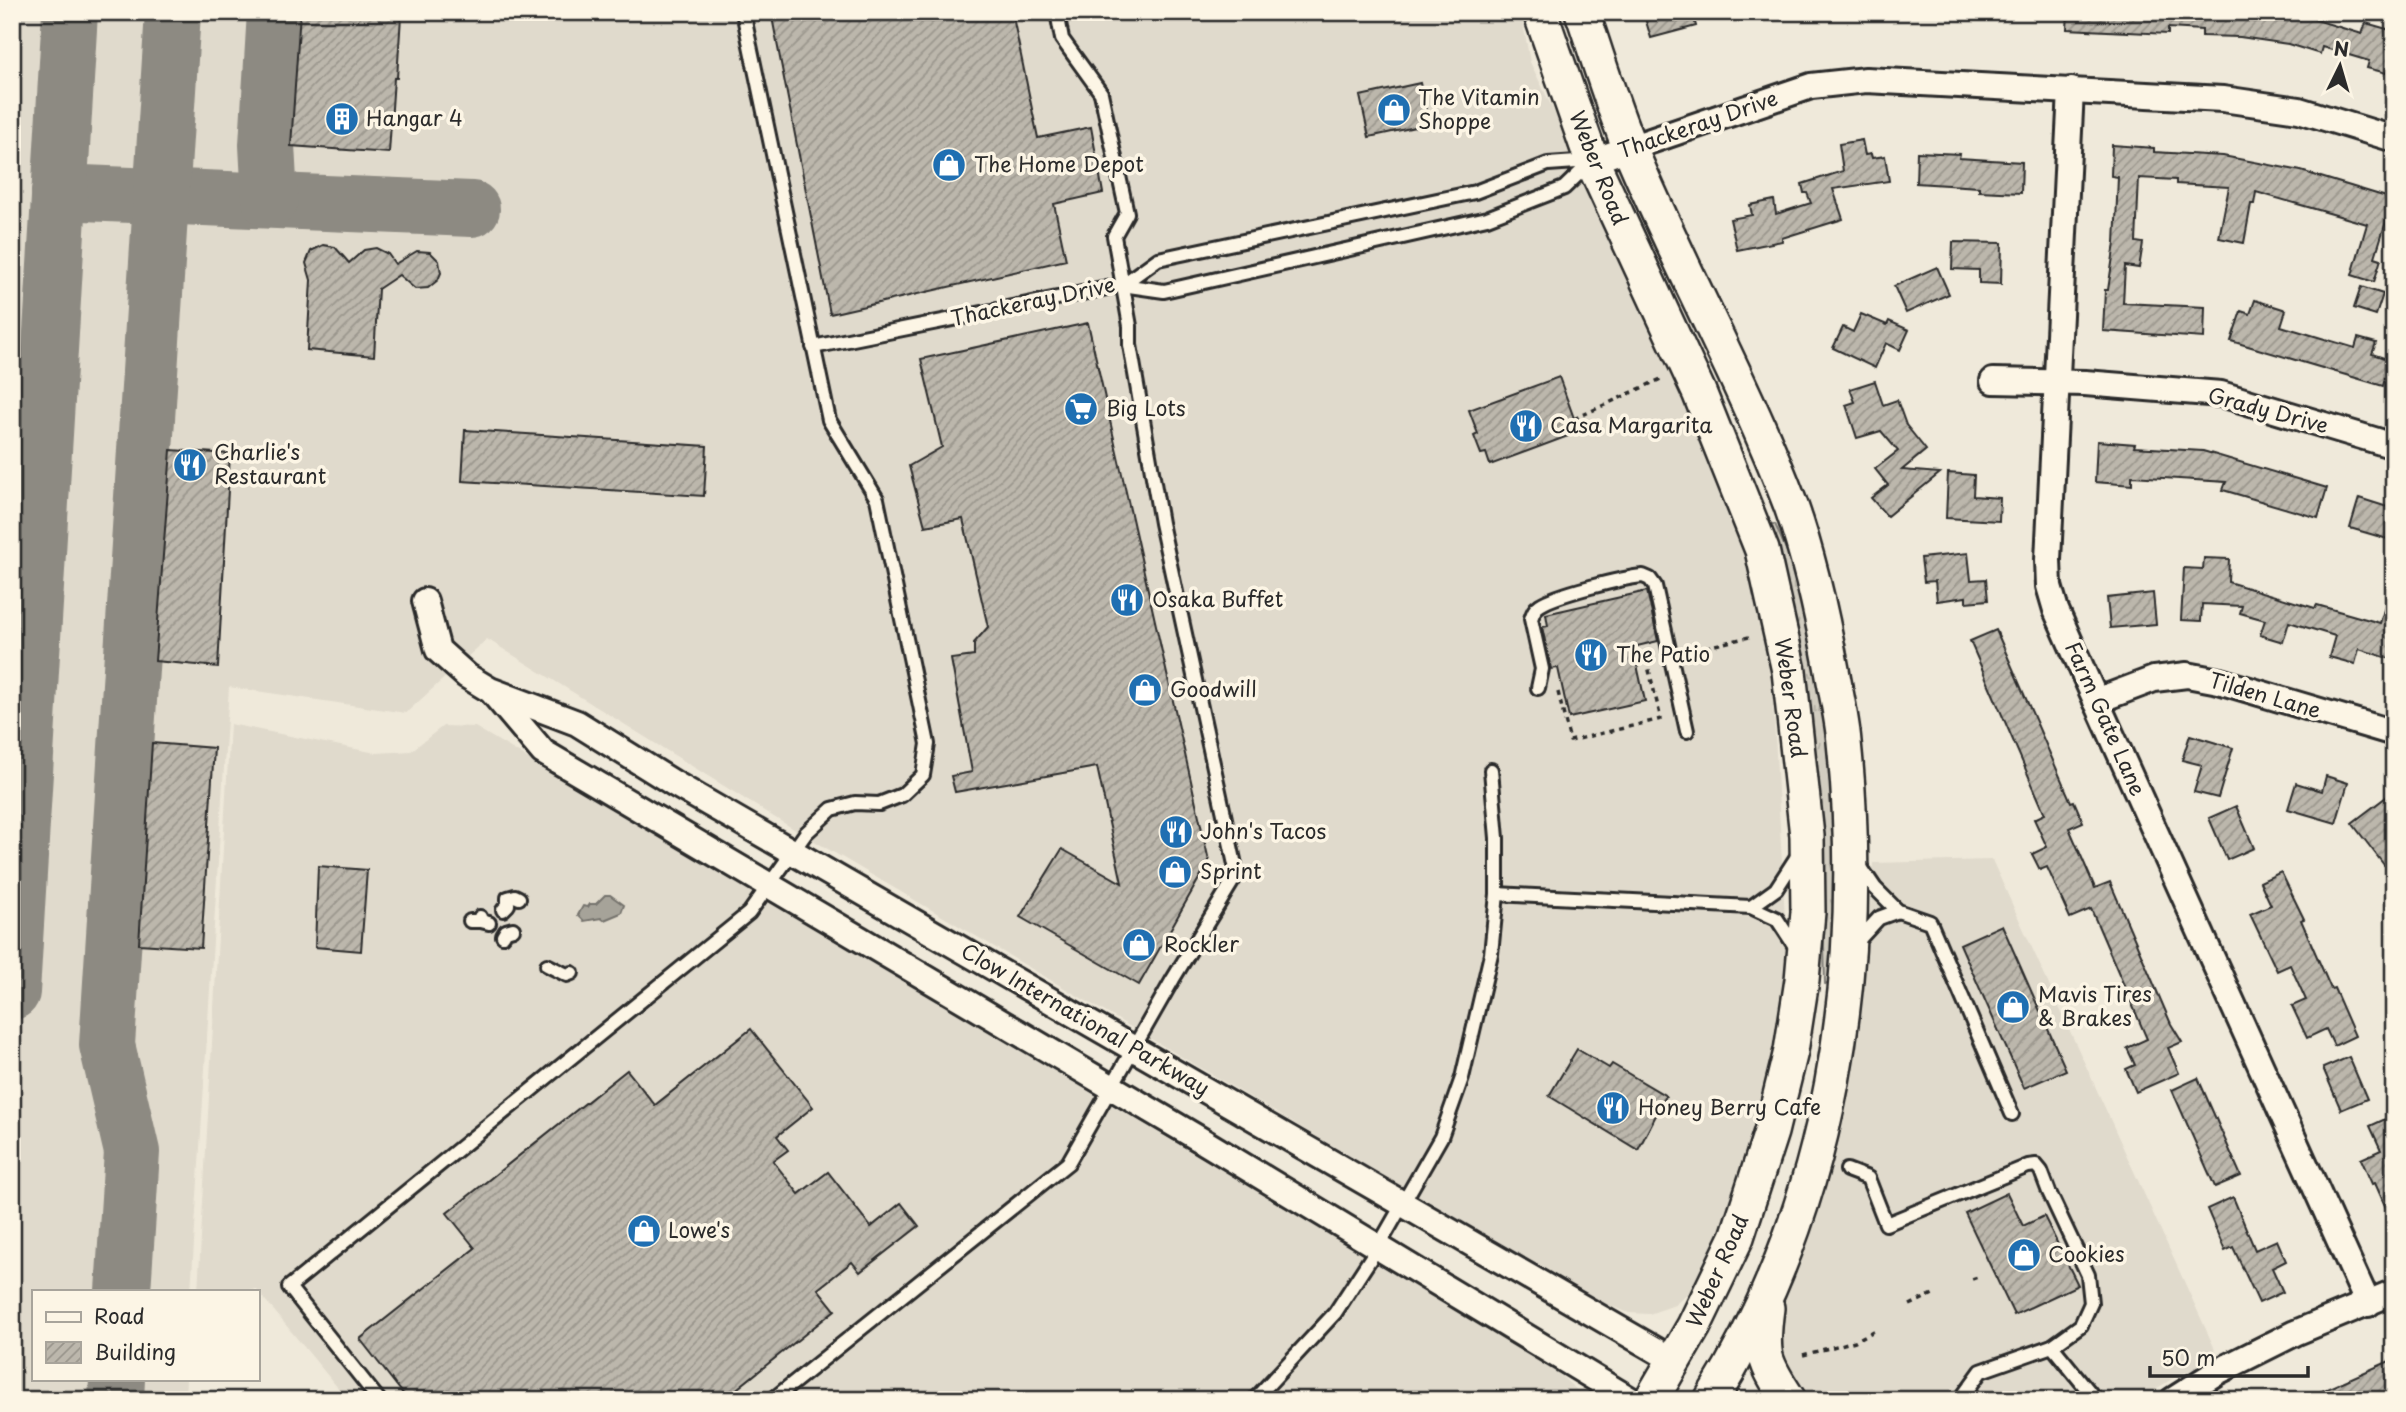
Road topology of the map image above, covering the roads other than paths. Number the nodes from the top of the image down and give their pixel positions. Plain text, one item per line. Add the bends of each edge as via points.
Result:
1 (743, 12) edge
2 (1057, 12) edge
3 (1540, 12) edge
4 (1582, 12) edge
5 (2071, 90) junction
6 (2394, 139) edge
7 (1630, 149) junction
8 (1592, 161) junction
9 (1122, 285) junction
10 (813, 347) junction
11 (1993, 381) dead end
12 (2056, 382) junction
13 (2394, 446) edge
14 (425, 601) dead end
15 (1538, 688) dead end
16 (491, 690) junction
17 (2096, 701) junction
18 (1687, 731) dead end
19 (2394, 733) edge
20 (1491, 770) dead end
21 (1807, 836) junction
22 (792, 851) junction
23 (1852, 854) junction
24 (768, 885) junction
25 (1497, 894) junction
26 (519, 898) dead end
27 (1751, 907) junction
28 (503, 910) dead end
29 (1898, 911) junction
30 (470, 921) dead end
31 (489, 923) dead end
32 (1850, 949) junction
33 (547, 965) dead end
34 (572, 973) dead end
35 (1802, 980) junction
36 (1133, 1049) junction
37 (1111, 1087) junction
38 (2012, 1114) dead end
39 (1847, 1170) dead end
40 (1403, 1204) junction
41 (1378, 1247) junction
42 (1769, 1290) junction
43 (2394, 1292) edge
44 (2368, 1304) junction
45 (2052, 1346) junction
46 (1675, 1361) junction
47 (1722, 1396) edge
48 (379, 1400) edge
49 (772, 1400) edge
50 (1254, 1400) edge
51 (1631, 1400) edge
52 (1651, 1400) edge
53 (1789, 1400) edge
54 (1960, 1400) edge
55 (2096, 1400) edge
56 (2173, 1400) edge

1 - 10 lane
2 - 9 lane via 1062,39 1101,93 1127,213 1114,236
3 - 8 main road, Weber Road
4 - 7 main road, Weber Road
5 - 6 street, Thackeray Drive via 2299,110
5 - 7 street, Thackeray Drive via 1866,80 1811,86
5 - 12 street, Farm Gate Lane
7 - 8 street, Thackeray Drive
7 - 23 main road, Weber Road via 1791,506 1821,612 1844,739
8 - 9 lane, Thackeray Drive via 1548,164 1475,192 1158,259
8 - 9 lane via 1564,188 1487,218 1164,291
8 - 21 main road, Weber Road via 1688,367 1762,550 1789,671
9 - 10 lane, Thackeray Drive
9 - 36 lane via 1161,523 1237,874
10 - 22 lane via 830,420 877,499 928,744 923,775 902,795 879,804 855,803 832,809
11 - 12 street, Grady Drive
12 - 13 street, Grady Drive via 2221,394
12 - 17 street, Farm Gate Lane via 2049,586
14 - 16 street, Clow International Parkway via 438,650
15 - 18 lane via 1542,669 1533,611 1541,604 1643,576 1655,586
16 - 22 street, Clow International Parkway via 577,723
16 - 24 street, Clow International Parkway via 543,752
17 - 19 street, Tilden Lane via 2154,679 2187,675
17 - 44 street, Farm Gate Lane
20 - 25 lane
21 - 27 lane via 1776,890
21 - 35 main road, Weber Road via 1808,912
22 - 24 lane
22 - 36 street, Clow International Parkway
23 - 29 lane
23 - 32 main road, Weber Road
24 - 37 street, Clow International Parkway
24 - 48 lane via 749,914 289,1287
25 - 27 lane
25 - 40 lane via 1491,954 1462,1078 1441,1137
26 - 28 lane via 508,898
27 - 35 lane via 1777,919 1787,933 1796,947
29 - 32 lane via 1879,918
29 - 38 lane via 1930,922
30 - 31 lane via 475,923 480,917
32 - 42 main road, Weber Road via 1825,1121 1808,1184
33 - 34 lane
35 - 46 main road, Weber Road via 1772,1132 1742,1223
36 - 37 lane
36 - 40 street, Clow International Parkway
37 - 41 street, Clow International Parkway
37 - 49 lane via 1068,1163
39 - 45 lane via 1868,1178 1886,1224 2036,1165 2088,1275 2091,1303 2081,1325
40 - 41 lane
40 - 46 street, Clow International Parkway
41 - 50 lane via 1335,1313
41 - 51 street, Clow International Parkway
42 - 47 main road, Weber Road
42 - 53 main road via 1763,1345 1770,1372
43 - 44 street
44 - 56 street via 2283,1339
45 - 54 lane via 1981,1371
45 - 55 lane
46 - 47 main road
46 - 52 main road, Weber Road

